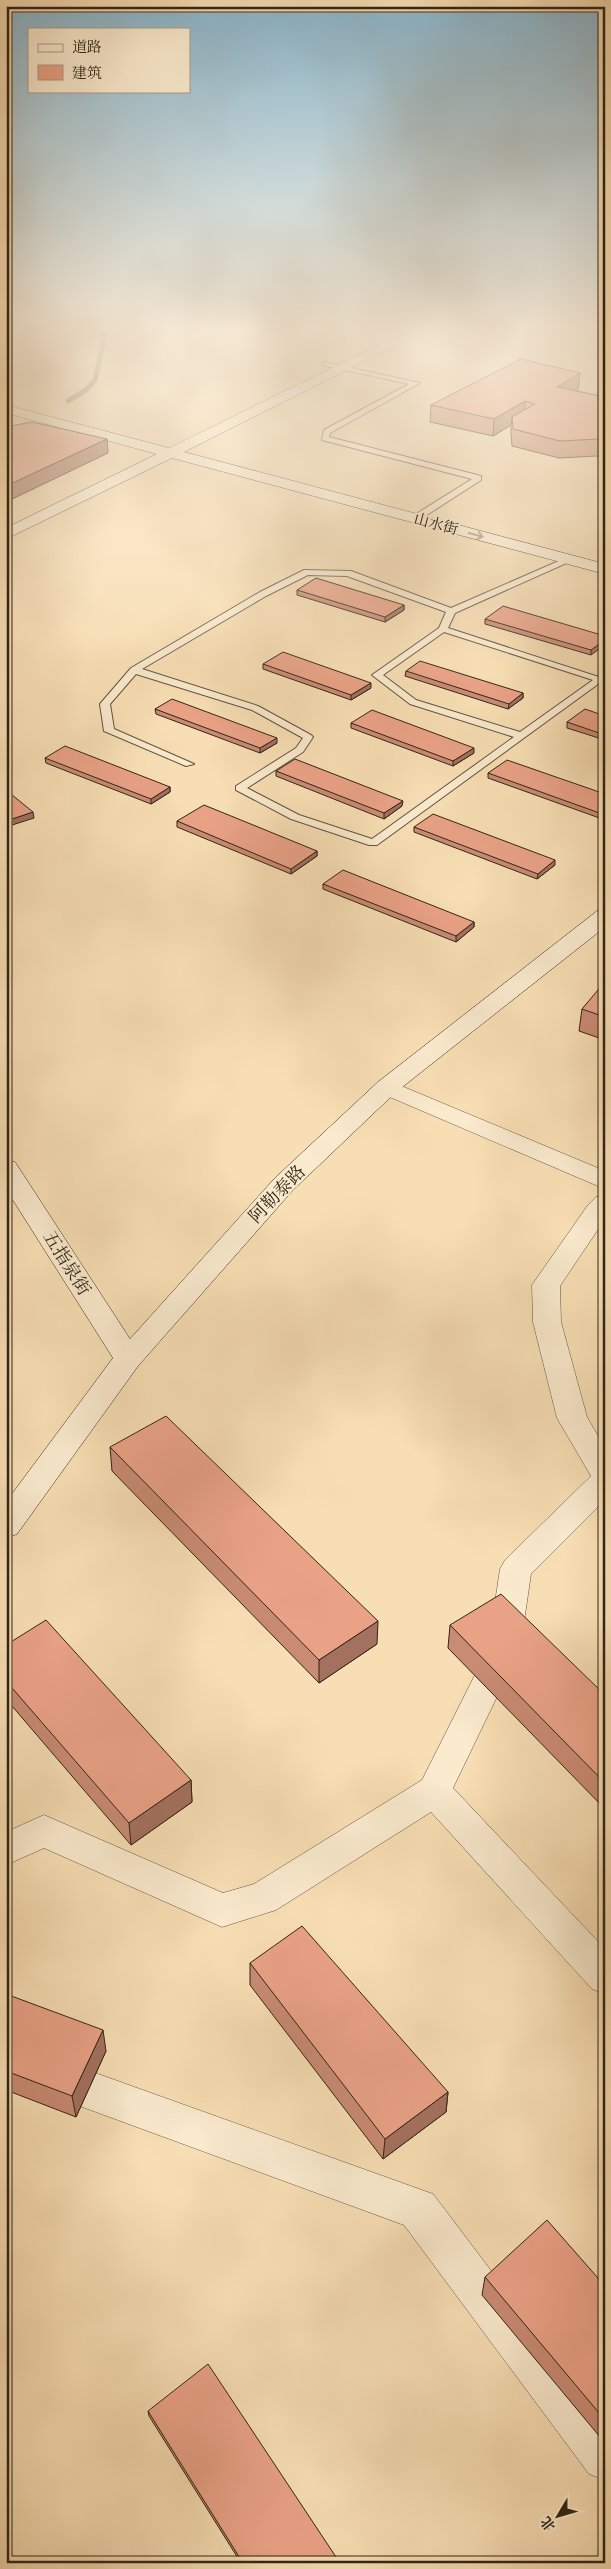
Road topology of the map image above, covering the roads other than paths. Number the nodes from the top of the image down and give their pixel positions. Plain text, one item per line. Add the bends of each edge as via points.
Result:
1 (145, 446) edge
2 (166, 446) edge
3 (187, 446) joint
4 (355, 446) edge
5 (170, 447) junction
6 (153, 448) junction
7 (422, 514) junction
8 (6, 520) edge
9 (6, 534) edge
10 (605, 556) edge
11 (568, 560) junction
12 (605, 569) edge
13 (451, 611) junction
14 (443, 629) junction
15 (134, 670) junction
16 (520, 736) junction
17 (189, 764) dead end
18 (605, 916) edge
19 (387, 1087) junction
20 (6, 1168) edge
21 (605, 1181) edge
22 (605, 1203) edge
23 (128, 1359) junction
24 (605, 1474) edge
25 (605, 1481) edge
26 (6, 1526) edge
27 (434, 1791) junction
28 (6, 1849) edge
29 (605, 1976) edge
30 (6, 2060) edge
31 (605, 2458) edge

1 - 6 main road, 山水街
2 - 5 main road, 山水街
3 - 5 main road, 山水街
3 - 7 main road, 山水街
4 - 7 lane via 478,478
5 - 6 main road, 山水街
5 - 7 main road, 山水街
5 - 9 main road
6 - 8 main road
7 - 10 main road, 山水街
7 -> 11 main road, 山水街
11 - 12 main road, 山水街
11 - 13 lane
13 - 14 lane
13 - 15 lane via 348,573 307,572
14 - 16 lane via 377,675 413,702
14 - 16 lane via 600,679
15 - 16 lane via 255,708 308,737 300,750 240,788 295,816 374,843
15 - 17 lane via 105,704 109,731
18 - 19 main road, 阿勒泰路
19 - 21 main road
19 - 23 main road, 阿勒泰路 via 284,1184
20 - 23 main road, 五指泉街
22 - 24 main road via 546,1285 547,1322 572,1418
23 - 26 main road, 阿勒泰路
25 - 27 main road via 516,1569 504,1649
27 - 28 main road via 263,1898 222,1910 44,1831
27 - 29 main road
30 - 31 main road via 418,2209

